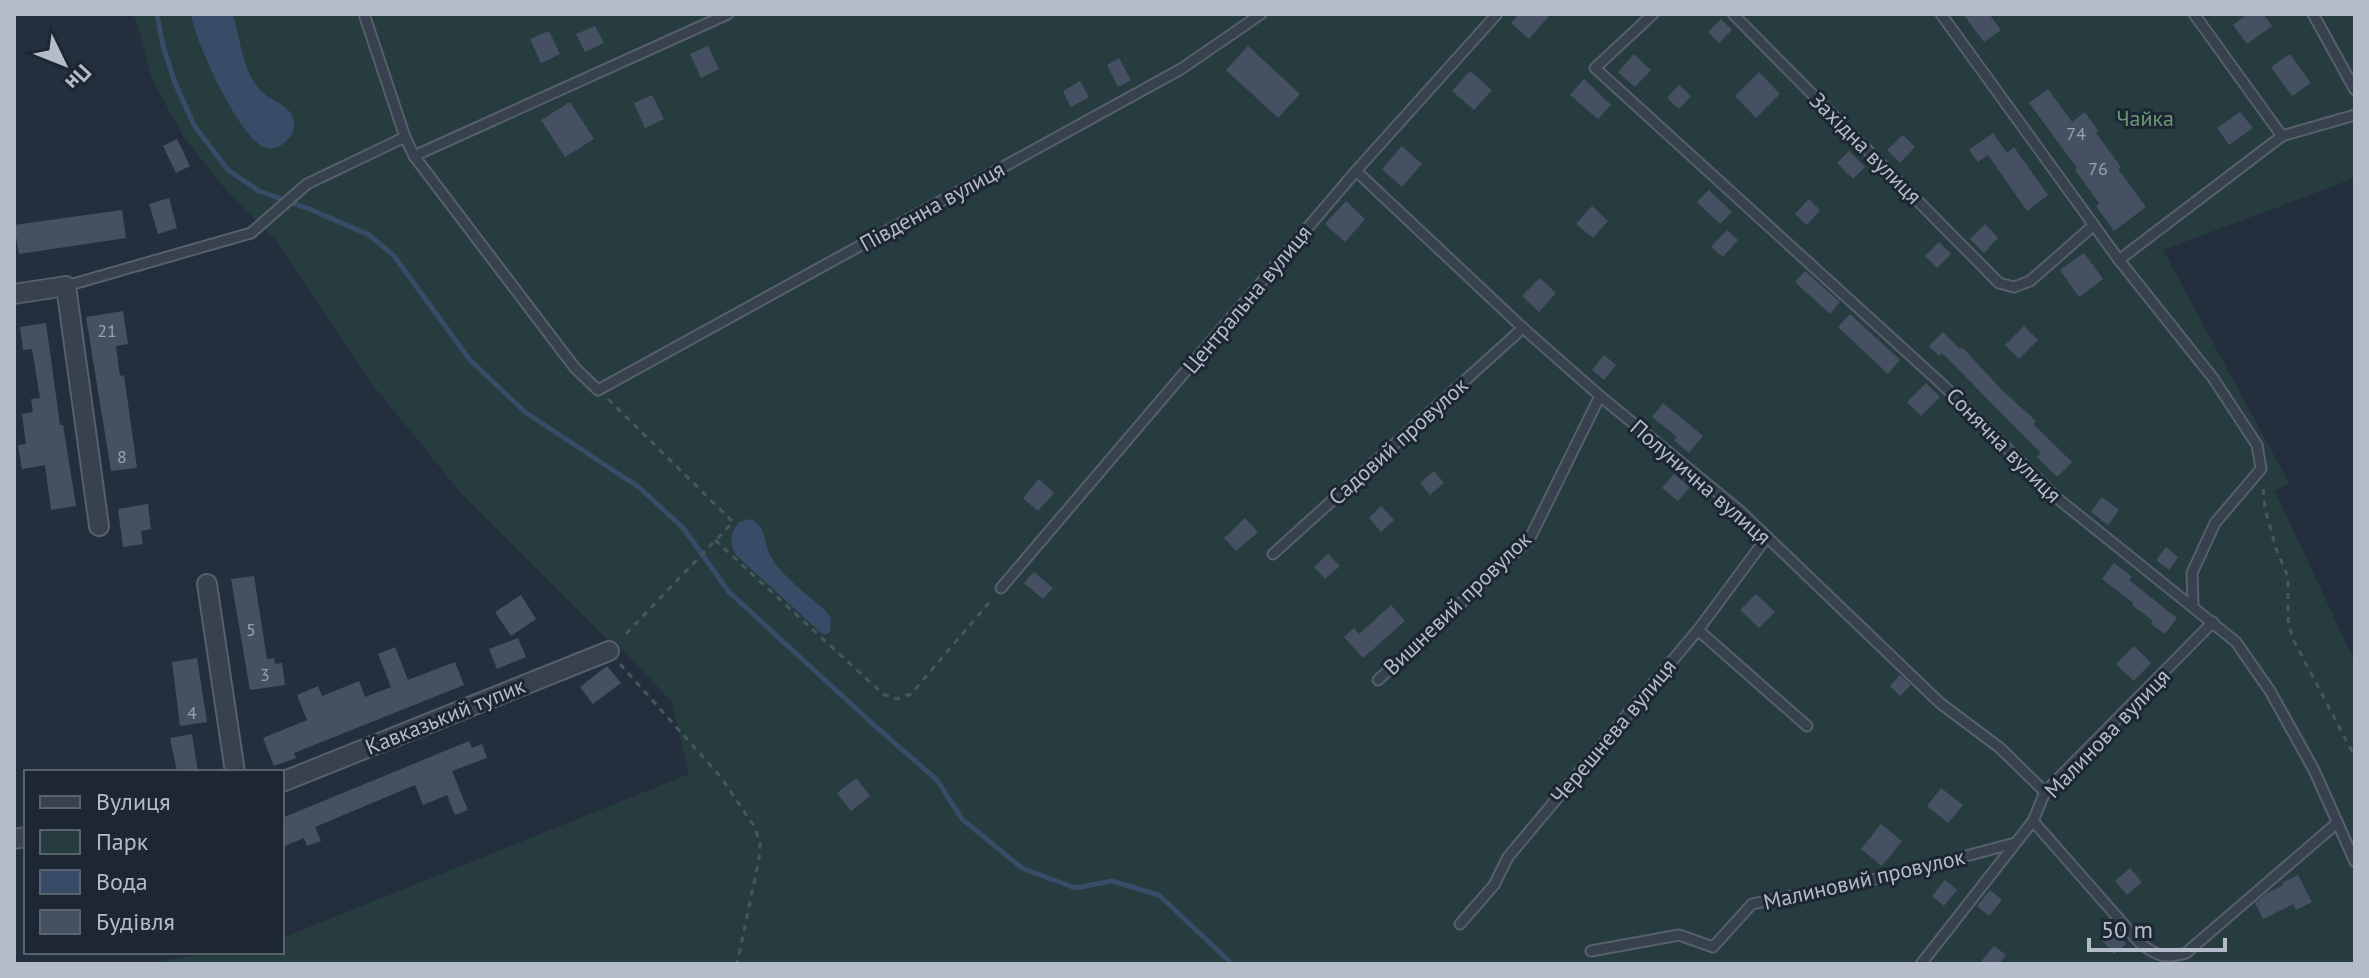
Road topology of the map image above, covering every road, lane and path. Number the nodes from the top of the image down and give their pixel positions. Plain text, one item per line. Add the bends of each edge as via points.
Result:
1 (364, 14) edge
2 (728, 14) edge
3 (1261, 14) edge
4 (1497, 14) edge
5 (1653, 14) edge
6 (1733, 14) edge
7 (1941, 14) edge
8 (2194, 14) edge
9 (2313, 14) edge
10 (2355, 90) edge
11 (2355, 115) edge
12 (2282, 136) junction
13 (405, 137) junction
14 (414, 156) junction
15 (1356, 171) junction
16 (2094, 225) junction
17 (2119, 260) junction
18 (66, 286) junction
19 (14, 294) edge
20 (1523, 328) junction
21 (598, 390) junction
22 (1600, 396) junction
23 (2261, 469) junction
24 (99, 526) dead end
25 (1767, 537) junction
26 (715, 540) junction
27 (1273, 554) dead end
28 (207, 584) dead end
29 (1001, 588) joint
30 (2193, 605) junction
31 (2213, 622) junction
32 (1698, 630) junction
33 (609, 651) junction
34 (1378, 680) dead end
35 (1807, 726) dead end
36 (2355, 757) edge
37 (235, 770) edge
38 (284, 781) edge
39 (2045, 792) junction
40 (2033, 821) junction
41 (2337, 823) junction
42 (2015, 843) junction
43 (2355, 862) edge
44 (1460, 924) dead end
45 (1591, 951) dead end
46 (737, 964) edge
47 (1921, 964) edge

1 - 13 lane
2 - 14 lane
3 - 21 lane, Південна вулиця via 1181,69
4 - 15 lane, Центральна вулиця
5 - 30 lane, Сонячна вулиця via 1595,68 1944,386 2057,498
6 - 16 lane, Західна вулиця via 1999,283 2014,287 2030,281
7 - 16 lane
8 - 12 lane
9 - 10 lane
11 - 12 lane
12 - 17 lane
13 - 14 lane
13 - 18 lane via 307,184 251,233
14 - 21 lane via 575,368
15 - 20 lane, Полунична вулиця
15 - 29 lane, Центральна вулиця
16 - 17 lane
17 - 23 lane via 2213,378 2257,445
18 - 19 street
18 - 24 street
20 - 22 lane, Полунична вулиця
20 - 27 lane, Садовий провулок
21 - 26 path via 733,522
22 - 25 lane, Полунична вулиця
22 - 34 lane, Вишневий провулок via 1529,540
23 - 30 lane via 2215,523 2192,573
23 - 36 path via 2265,509 2288,577 2292,637
25 - 32 lane, Черешнева вулиця
25 - 39 lane, Полунична вулиця via 1940,703 2000,748
26 - 29 path via 883,694 897,699 911,694
26 - 33 path
28 - 37 street
30 - 31 lane, Сонячна вулиця
31 - 39 lane, Малинова вулиця
31 - 41 lane, Сонячна вулиця via 2236,642 2270,691
32 - 35 lane
32 - 44 lane, Черешнева вулиця via 1508,857 1494,885
33 - 38 street, Кавказький тупик
33 - 46 path via 720,776 754,826 759,859
39 - 40 lane, Малинова вулиця
40 - 41 lane via 2140,943 2153,954 2170,958 2186,953
40 - 42 lane, Малинова вулиця
41 - 43 lane, Сонячна вулиця
42 - 45 lane, Малиновий провулок via 1891,876 1752,904 1713,947 1679,935
42 - 47 lane, Малинова вулиця

